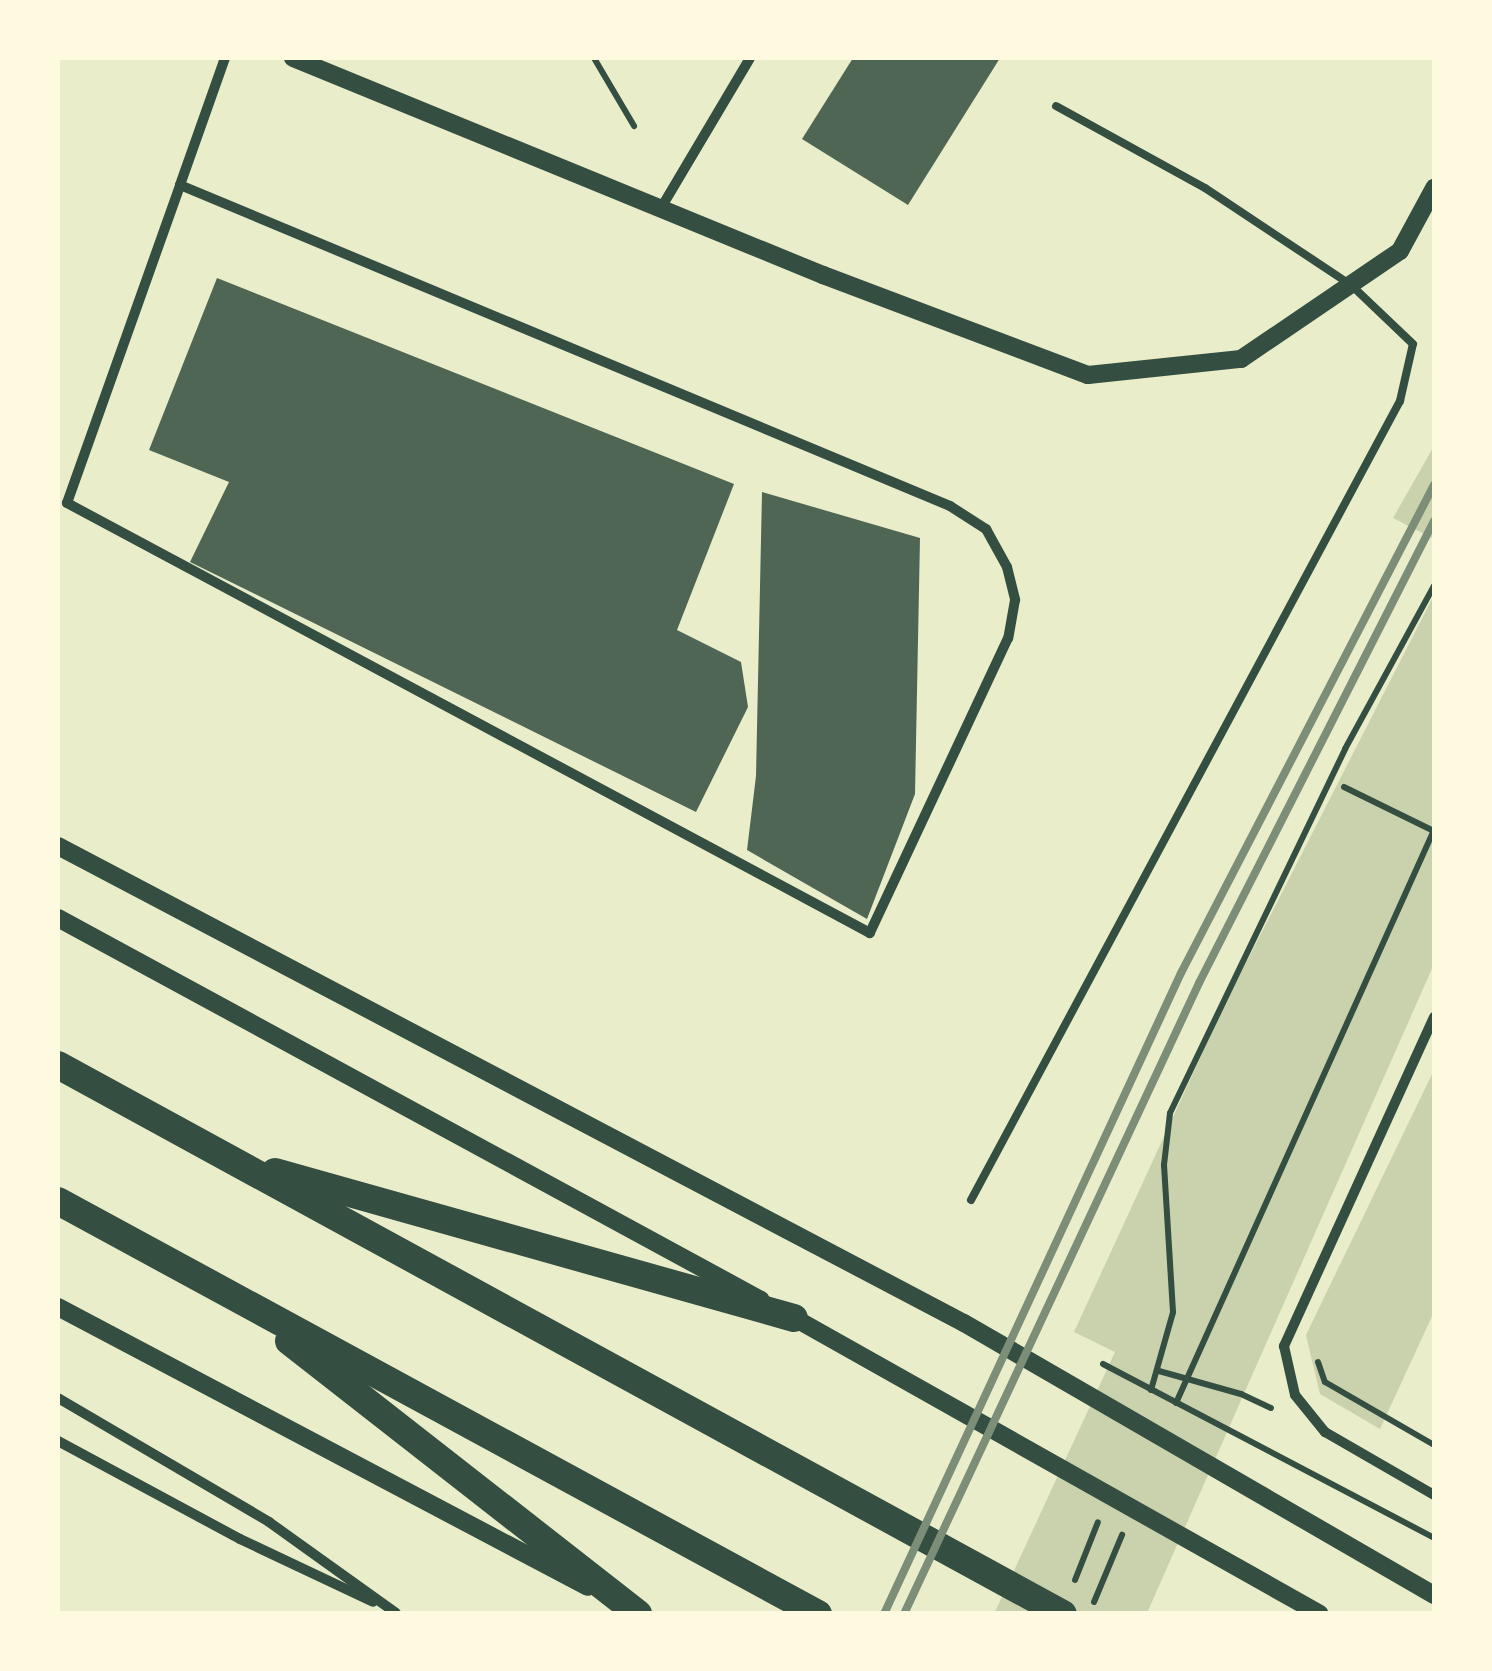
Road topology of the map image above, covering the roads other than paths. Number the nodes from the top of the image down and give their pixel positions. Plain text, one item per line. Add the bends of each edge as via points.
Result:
1 (226, 58) edge
2 (293, 58) edge
3 (750, 58) edge
4 (1056, 106) dead end
5 (180, 185) junction
6 (1434, 188) edge
7 (660, 208) junction
8 (1351, 284) junction
9 (58, 846) edge
10 (58, 918) edge
11 (1434, 1016) edge
12 (58, 1065) edge
13 (226, 1158) junction
14 (971, 1200) dead end
15 (58, 1201) edge
16 (224, 1292) junction
17 (58, 1307) edge
18 (794, 1318) junction
19 (58, 1398) edge
20 (58, 1441) edge
21 (1434, 1495) edge
22 (1434, 1595) edge
23 (396, 1614) edge
24 (638, 1614) edge
25 (818, 1614) edge
26 (1063, 1614) edge
27 (1320, 1614) edge

1 - 5 street
2 - 7 street
3 - 7 street
4 - 8 lane via 1204,188
5 - 5 street via 67,503 870,932 1008,638 1015,600 1007,567 986,529 950,506
6 - 8 street via 1400,251
7 - 8 street via 1088,375 1241,359
8 - 14 lane via 1413,344 1400,401
9 - 22 street via 964,1324
10 - 18 street
11 - 21 street via 1284,1346 1295,1396 1326,1432
12 - 13 highway
13 - 18 highway
13 - 26 highway
15 - 16 highway
16 - 24 highway
16 - 25 highway
17 - 24 street
18 - 27 street
19 - 23 street via 269,1522
20 - 23 street

